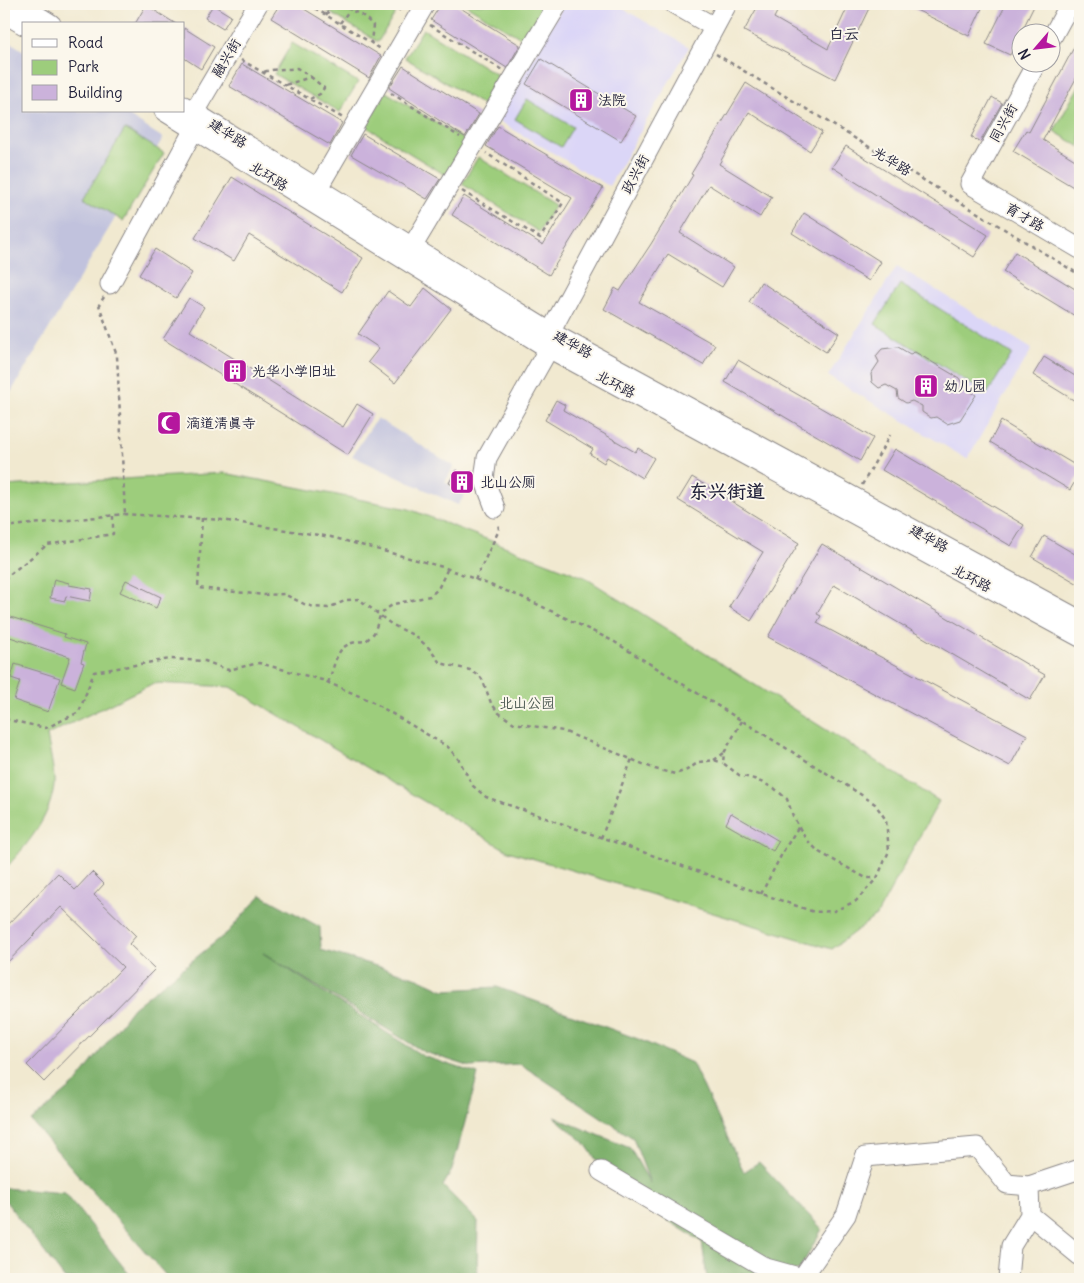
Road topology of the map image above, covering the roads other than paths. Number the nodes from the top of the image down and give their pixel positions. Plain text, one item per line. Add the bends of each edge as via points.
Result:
1 (19, 4) edge
2 (258, 4) edge
3 (425, 4) edge
4 (558, 4) edge
5 (674, 4) edge
6 (727, 4) edge
7 (1070, 4) edge
8 (4, 13) edge
9 (48, 22) edge
10 (1060, 22) edge
11 (22, 25) edge
12 (714, 27) junction
13 (1032, 72) edge
14 (170, 112) edge
15 (193, 116) edge
16 (970, 184) joint
17 (314, 195) junction
18 (412, 247) junction
19 (1080, 249) edge
20 (110, 284) road end
21 (547, 342) junction
22 (495, 508) road end
23 (1080, 620) edge
24 (1080, 636) edge
25 (1080, 1169) edge
26 (601, 1171) dead end
27 (1029, 1186) junction
28 (1030, 1215) junction
29 (1080, 1256) edge
30 (803, 1279) edge
31 (1008, 1279) edge

1 - 9 street
2 - 15 street, 融兴街
3 - 17 street
4 - 18 street
5 - 12 street
6 - 12 street, 政兴街
7 - 10 street
8 - 11 street
12 - 21 street, 政兴街
13 - 16 street, 同兴街
14 - 15 street, 北环路
15 - 17 street, 北环路
15 - 20 street, 融兴街
16 - 19 street, 育才路
17 - 18 street, 建华路
17 - 21 street, 北环路
18 - 21 street, 建华路
21 - 22 street, 政兴街 via 487,458 484,479
21 - 23 street, 建华路 via 856,498
21 - 24 street, 北环路
25 - 27 street
26 - 30 street via 766,1268
27 - 28 street
27 - 30 street via 1006,1184 977,1147 865,1157 846,1215
28 - 29 street
28 - 31 street via 1011,1246

